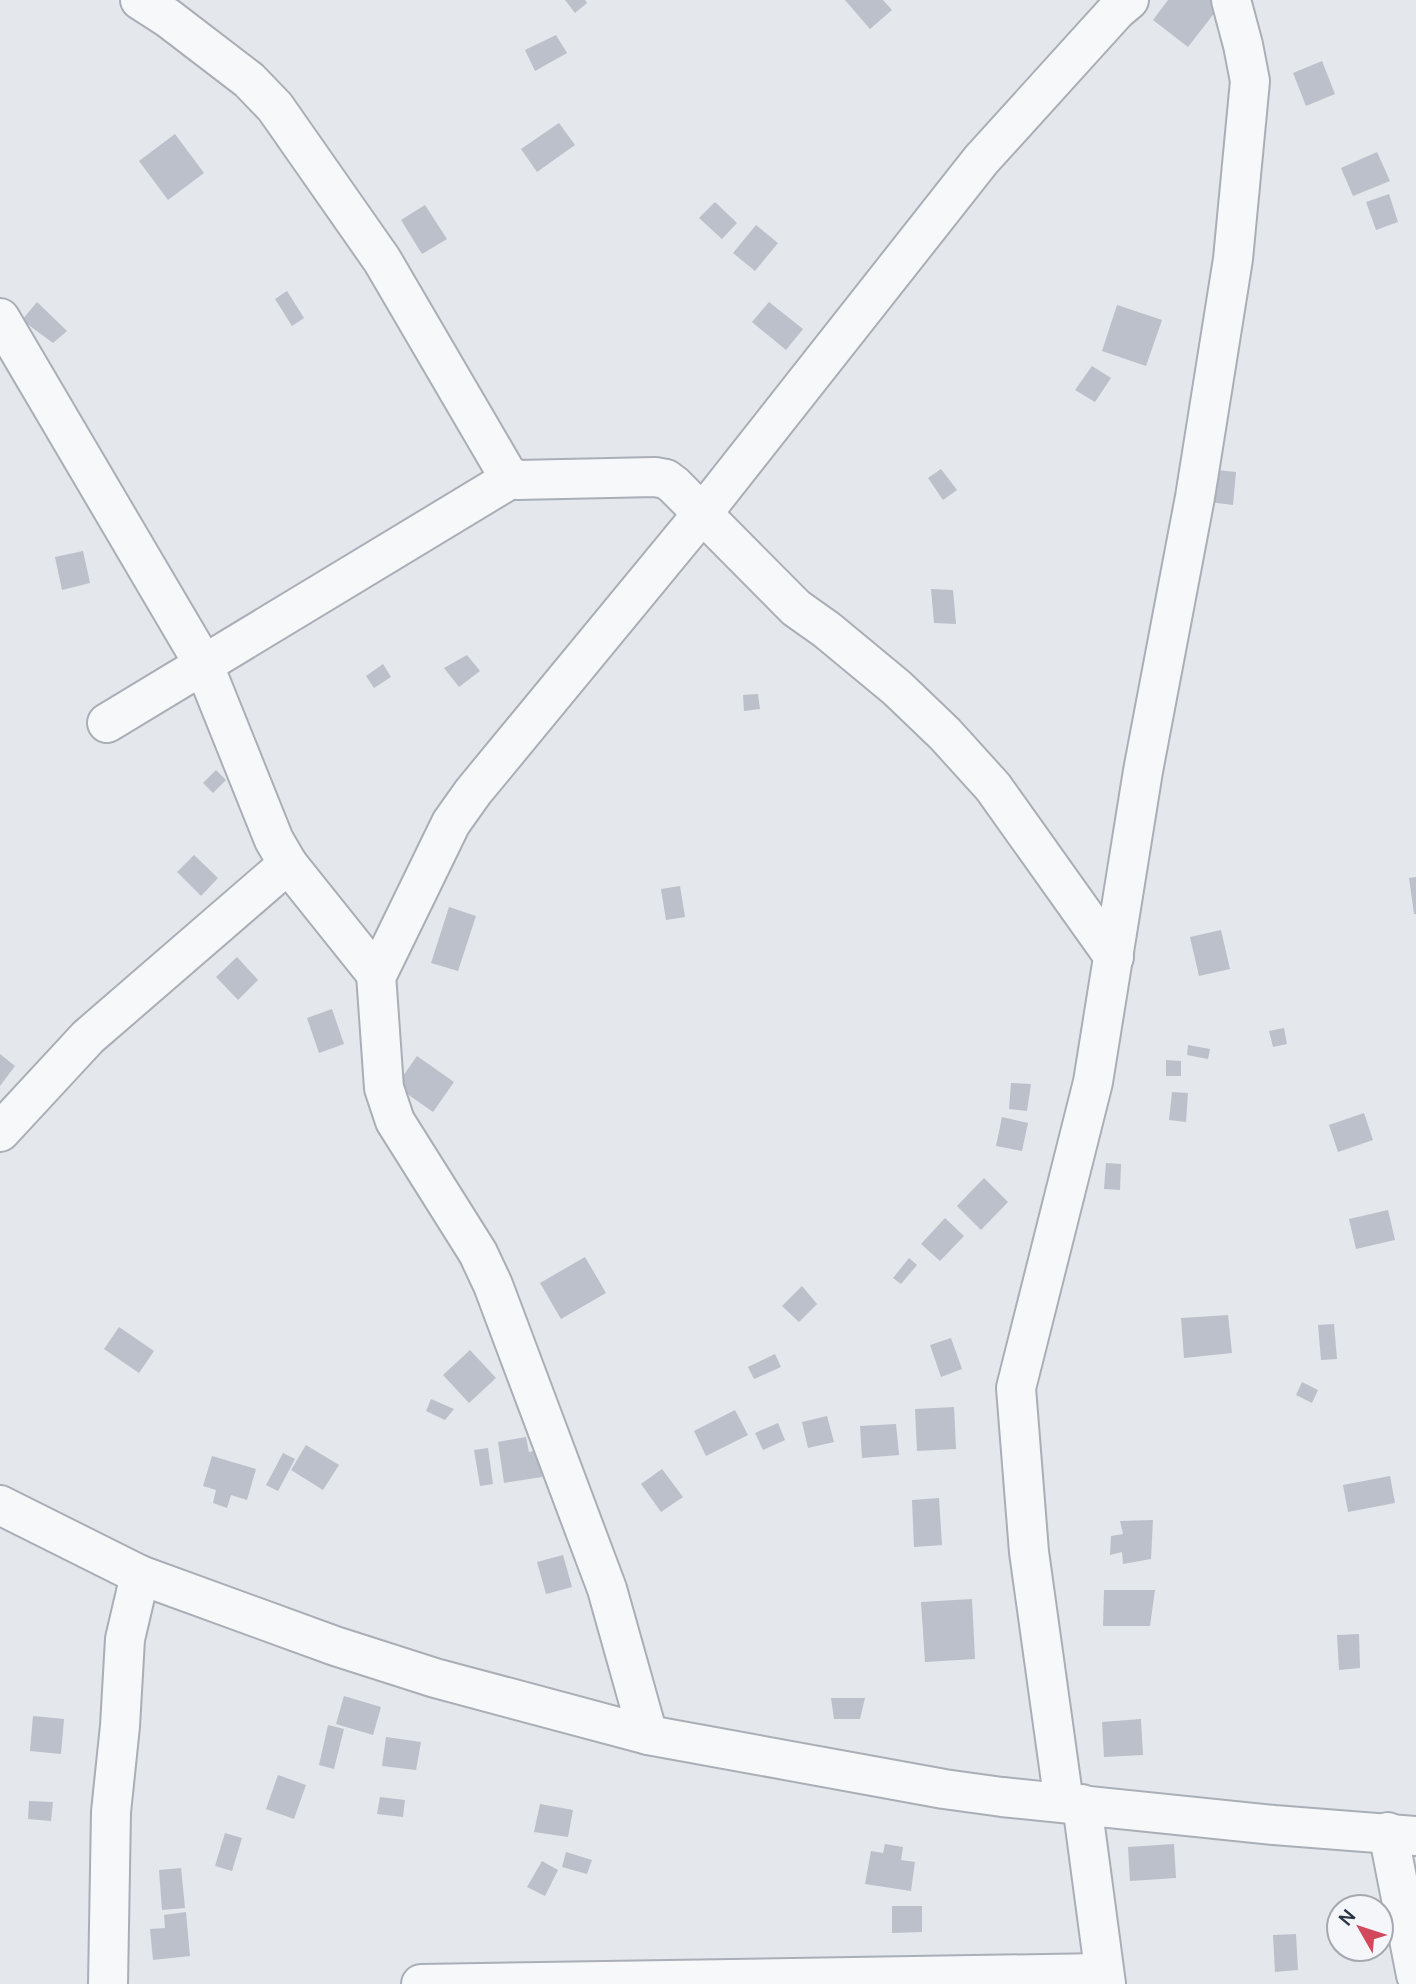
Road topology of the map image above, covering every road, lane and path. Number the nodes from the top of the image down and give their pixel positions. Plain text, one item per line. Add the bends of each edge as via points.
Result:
1 (140, 0) edge
2 (1129, 0) edge
3 (1231, 0) edge
4 (0, 318) edge
5 (512, 478) junction
6 (702, 514) junction
7 (203, 663) junction
8 (107, 723) dead end
9 (288, 864) junction
10 (1114, 957) junction
11 (376, 974) junction
12 (0, 1132) edge
13 (0, 1505) edge
14 (140, 1575) junction
15 (648, 1735) junction
16 (1073, 1804) junction
17 (1402, 1834) edge
18 (1416, 1975) edge
19 (1105, 1978) edge
20 (108, 1984) edge
21 (421, 1984) edge
22 (435, 1984) edge

1 - 5 street via 249,80 275,107 382,260
2 - 6 street via 981,160
3 - 10 street via 1250,81 1233,259
4 - 7 street
5 - 6 street via 666,479
5 - 7 street
6 - 10 street via 796,608 897,688 945,734 993,787
6 - 11 street via 451,823
7 - 8 street
7 - 9 street via 274,840
9 - 11 street
9 - 12 street via 88,1037
10 - 16 street via 1093,1082 1015,1398 1029,1552
11 - 15 street via 388,1103 493,1285 607,1590
13 - 14 street
14 - 15 street via 435,1678
14 - 20 street via 125,1639 111,1812
15 - 16 street via 944,1789
16 - 17 street
16 - 19 street
17 - 18 street
19 - 22 street
21 - 22 street

